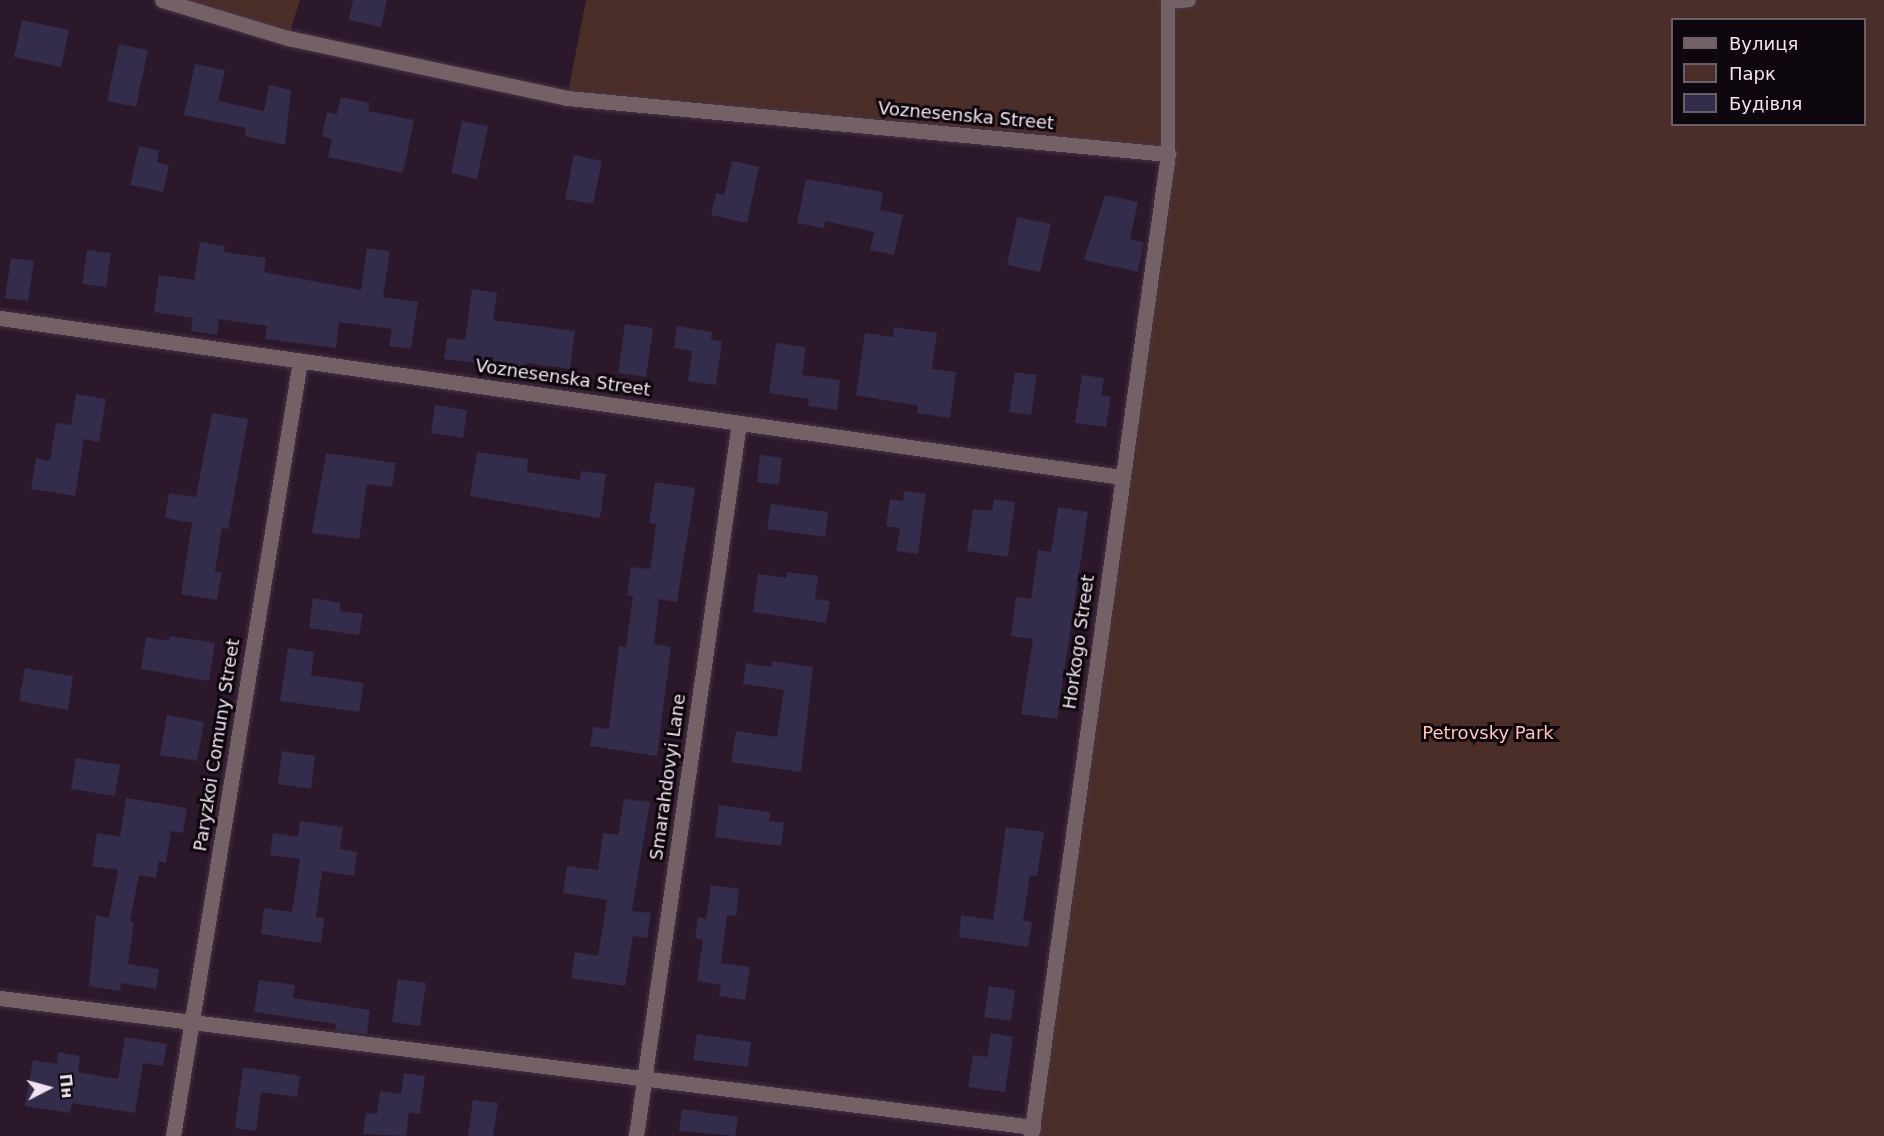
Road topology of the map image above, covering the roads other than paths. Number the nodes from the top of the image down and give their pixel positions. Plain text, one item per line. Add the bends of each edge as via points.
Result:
1 (162, 0) edge
2 (1189, 0) edge
3 (1168, 154) junction
4 (0, 318) edge
5 (300, 361) junction
6 (739, 423) junction
7 (1121, 477) junction
8 (0, 998) edge
9 (191, 1022) junction
10 (645, 1079) junction
11 (1032, 1131) edge
12 (172, 1136) edge
13 (636, 1136) edge

1 - 3 street, Voznesenska Street via 288,38 567,98
2 - 3 lane via 1168,2
3 - 7 street, Horkogo Street
4 - 5 street, Voznesenska Street
5 - 6 street, Voznesenska Street
5 - 9 street, Paryzkoi Comuny Street
6 - 7 street, Voznesenska Street
6 - 10 street, Smarahdovyi Lane
7 - 11 street, Horkogo Street
8 - 9 street
9 - 10 street
9 - 12 street, Paryzkoi Comuny Street
10 - 11 street
10 - 13 street, Smarahdovyi Lane

